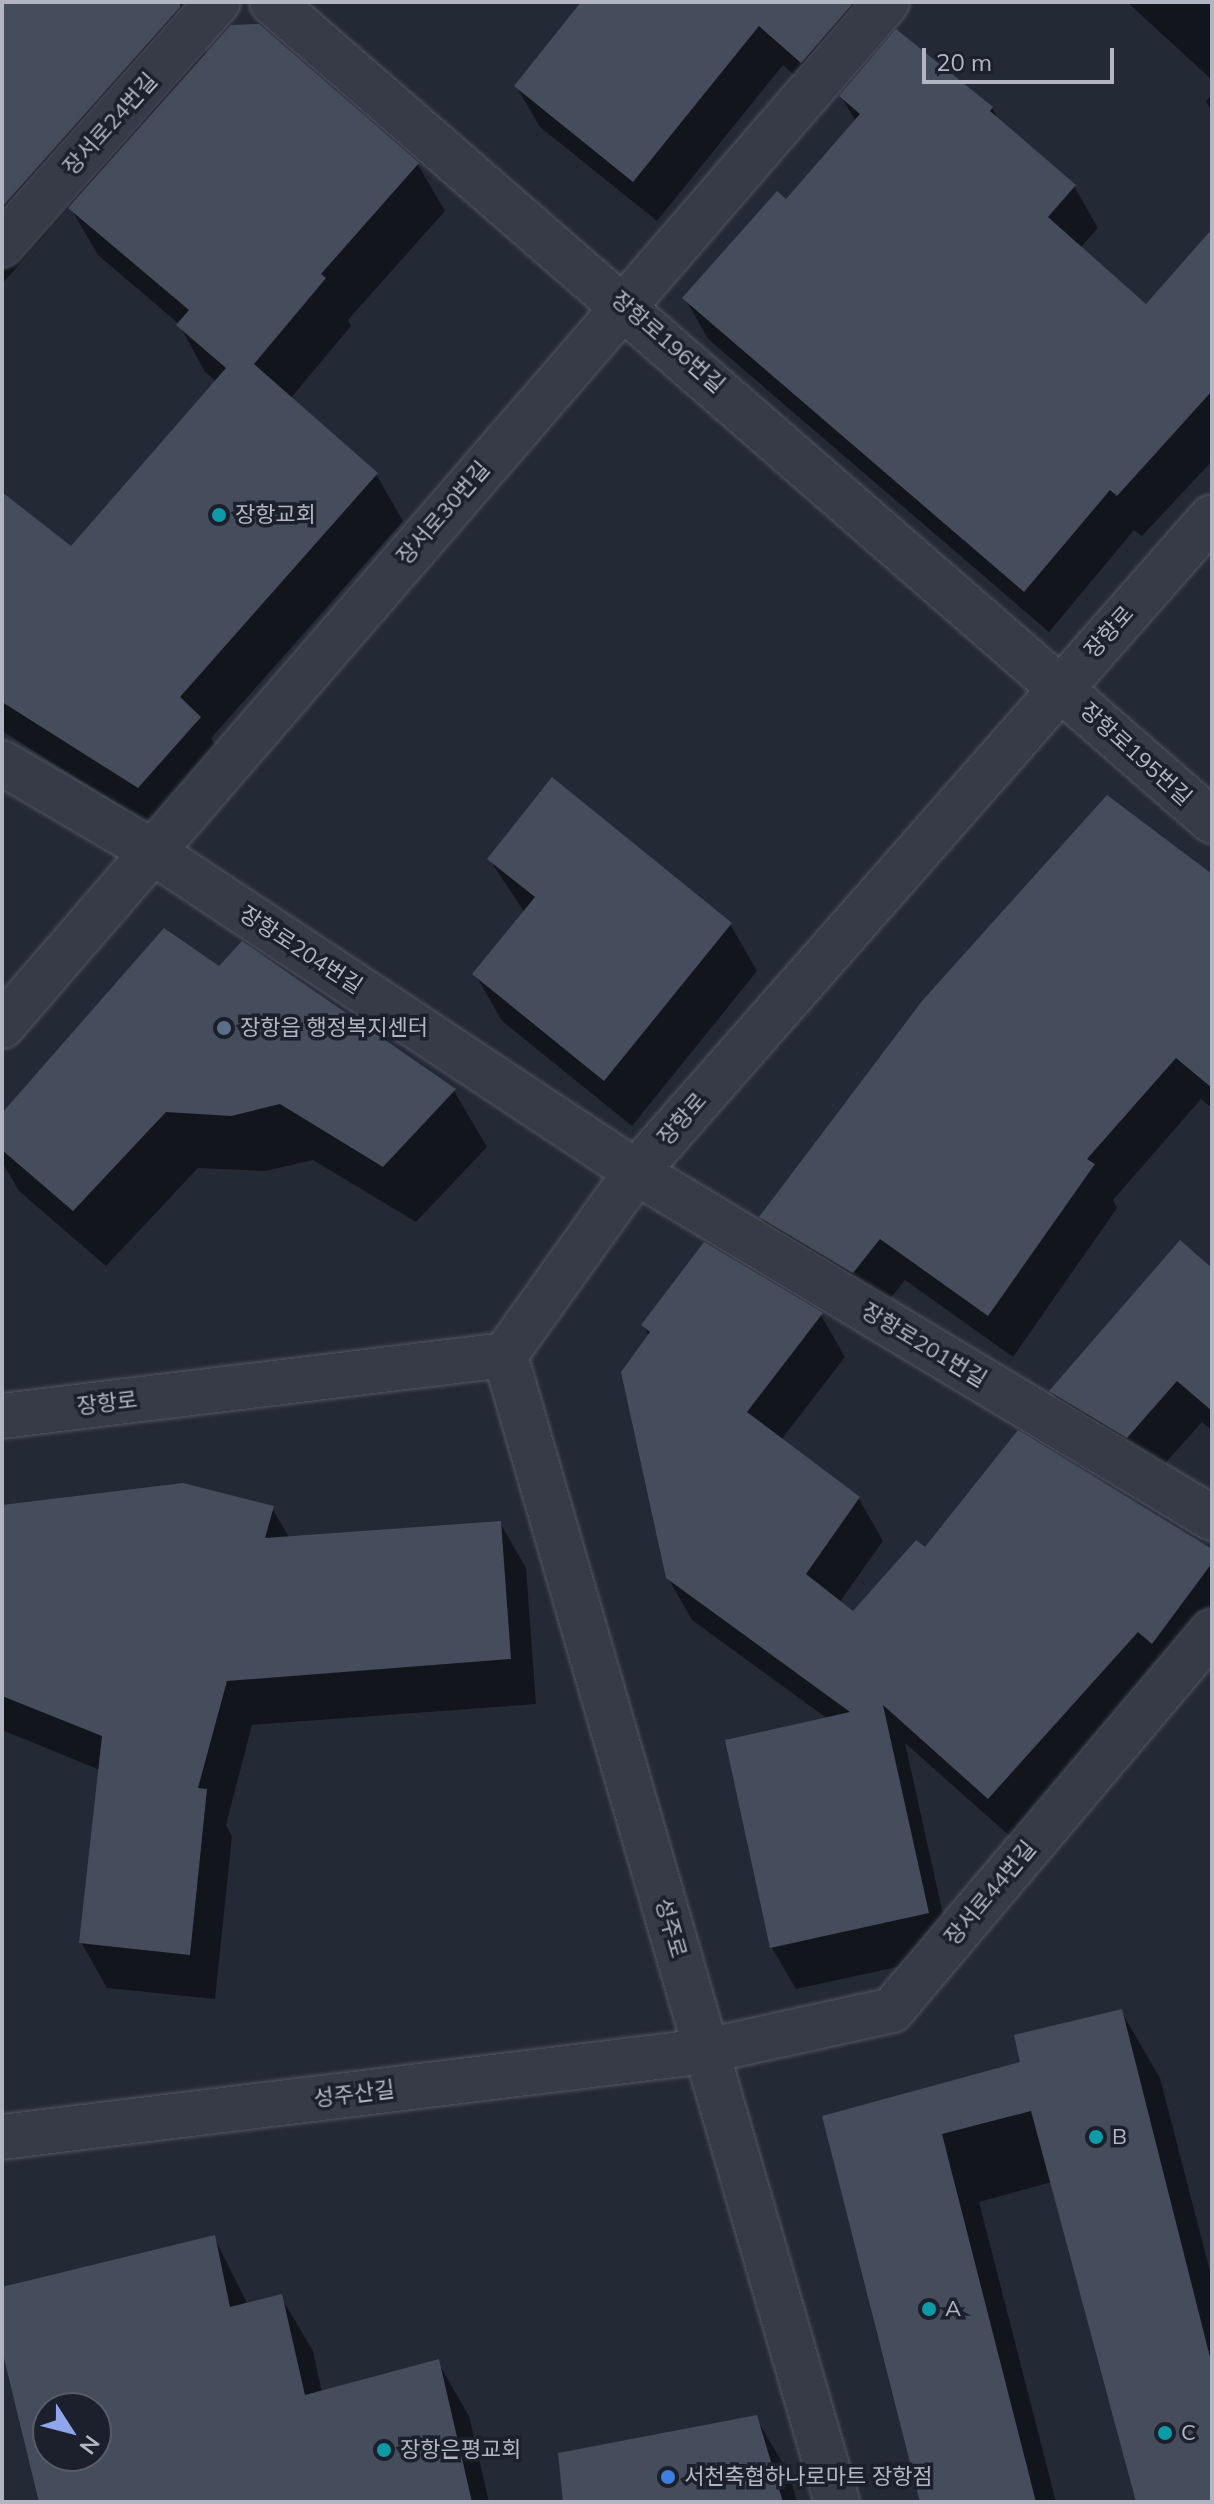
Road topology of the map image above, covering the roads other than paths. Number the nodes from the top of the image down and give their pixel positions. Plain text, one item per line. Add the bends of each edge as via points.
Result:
1 (218, 2) edge
2 (272, 2) edge
3 (887, 2) edge
4 (2, 245) edge
5 (624, 304) junction
6 (1212, 517) edge
7 (1060, 686) junction
8 (2, 763) edge
9 (1212, 821) edge
10 (150, 850) junction
11 (2, 1026) edge
12 (636, 1172) junction
13 (505, 1355) junction
14 (2, 1416) edge
15 (1212, 1518) edge
16 (1212, 1631) edge
17 (706, 2051) junction
18 (2, 2137) edge
19 (837, 2502) edge

1 - 4 street, 장서로24번길
2 - 5 street, 장항로196번길
3 - 5 street, 장서로30번길
5 - 7 street, 장항로196번길
5 - 10 street, 장서로30번길
6 - 7 street, 장항로
7 - 9 street, 장항로195번길
7 - 12 street, 장항로
8 - 10 street, 장항로204번길
10 - 11 street, 장서로30번길
10 - 12 street, 장항로204번길
12 - 13 street, 장항로
12 - 15 street, 장항로201번길
13 - 14 street, 장항로
13 - 17 street, 성주로
16 - 17 street, 장서로44번길 via 892,2010
17 - 18 street, 성주산길
17 - 19 street, 성주로

